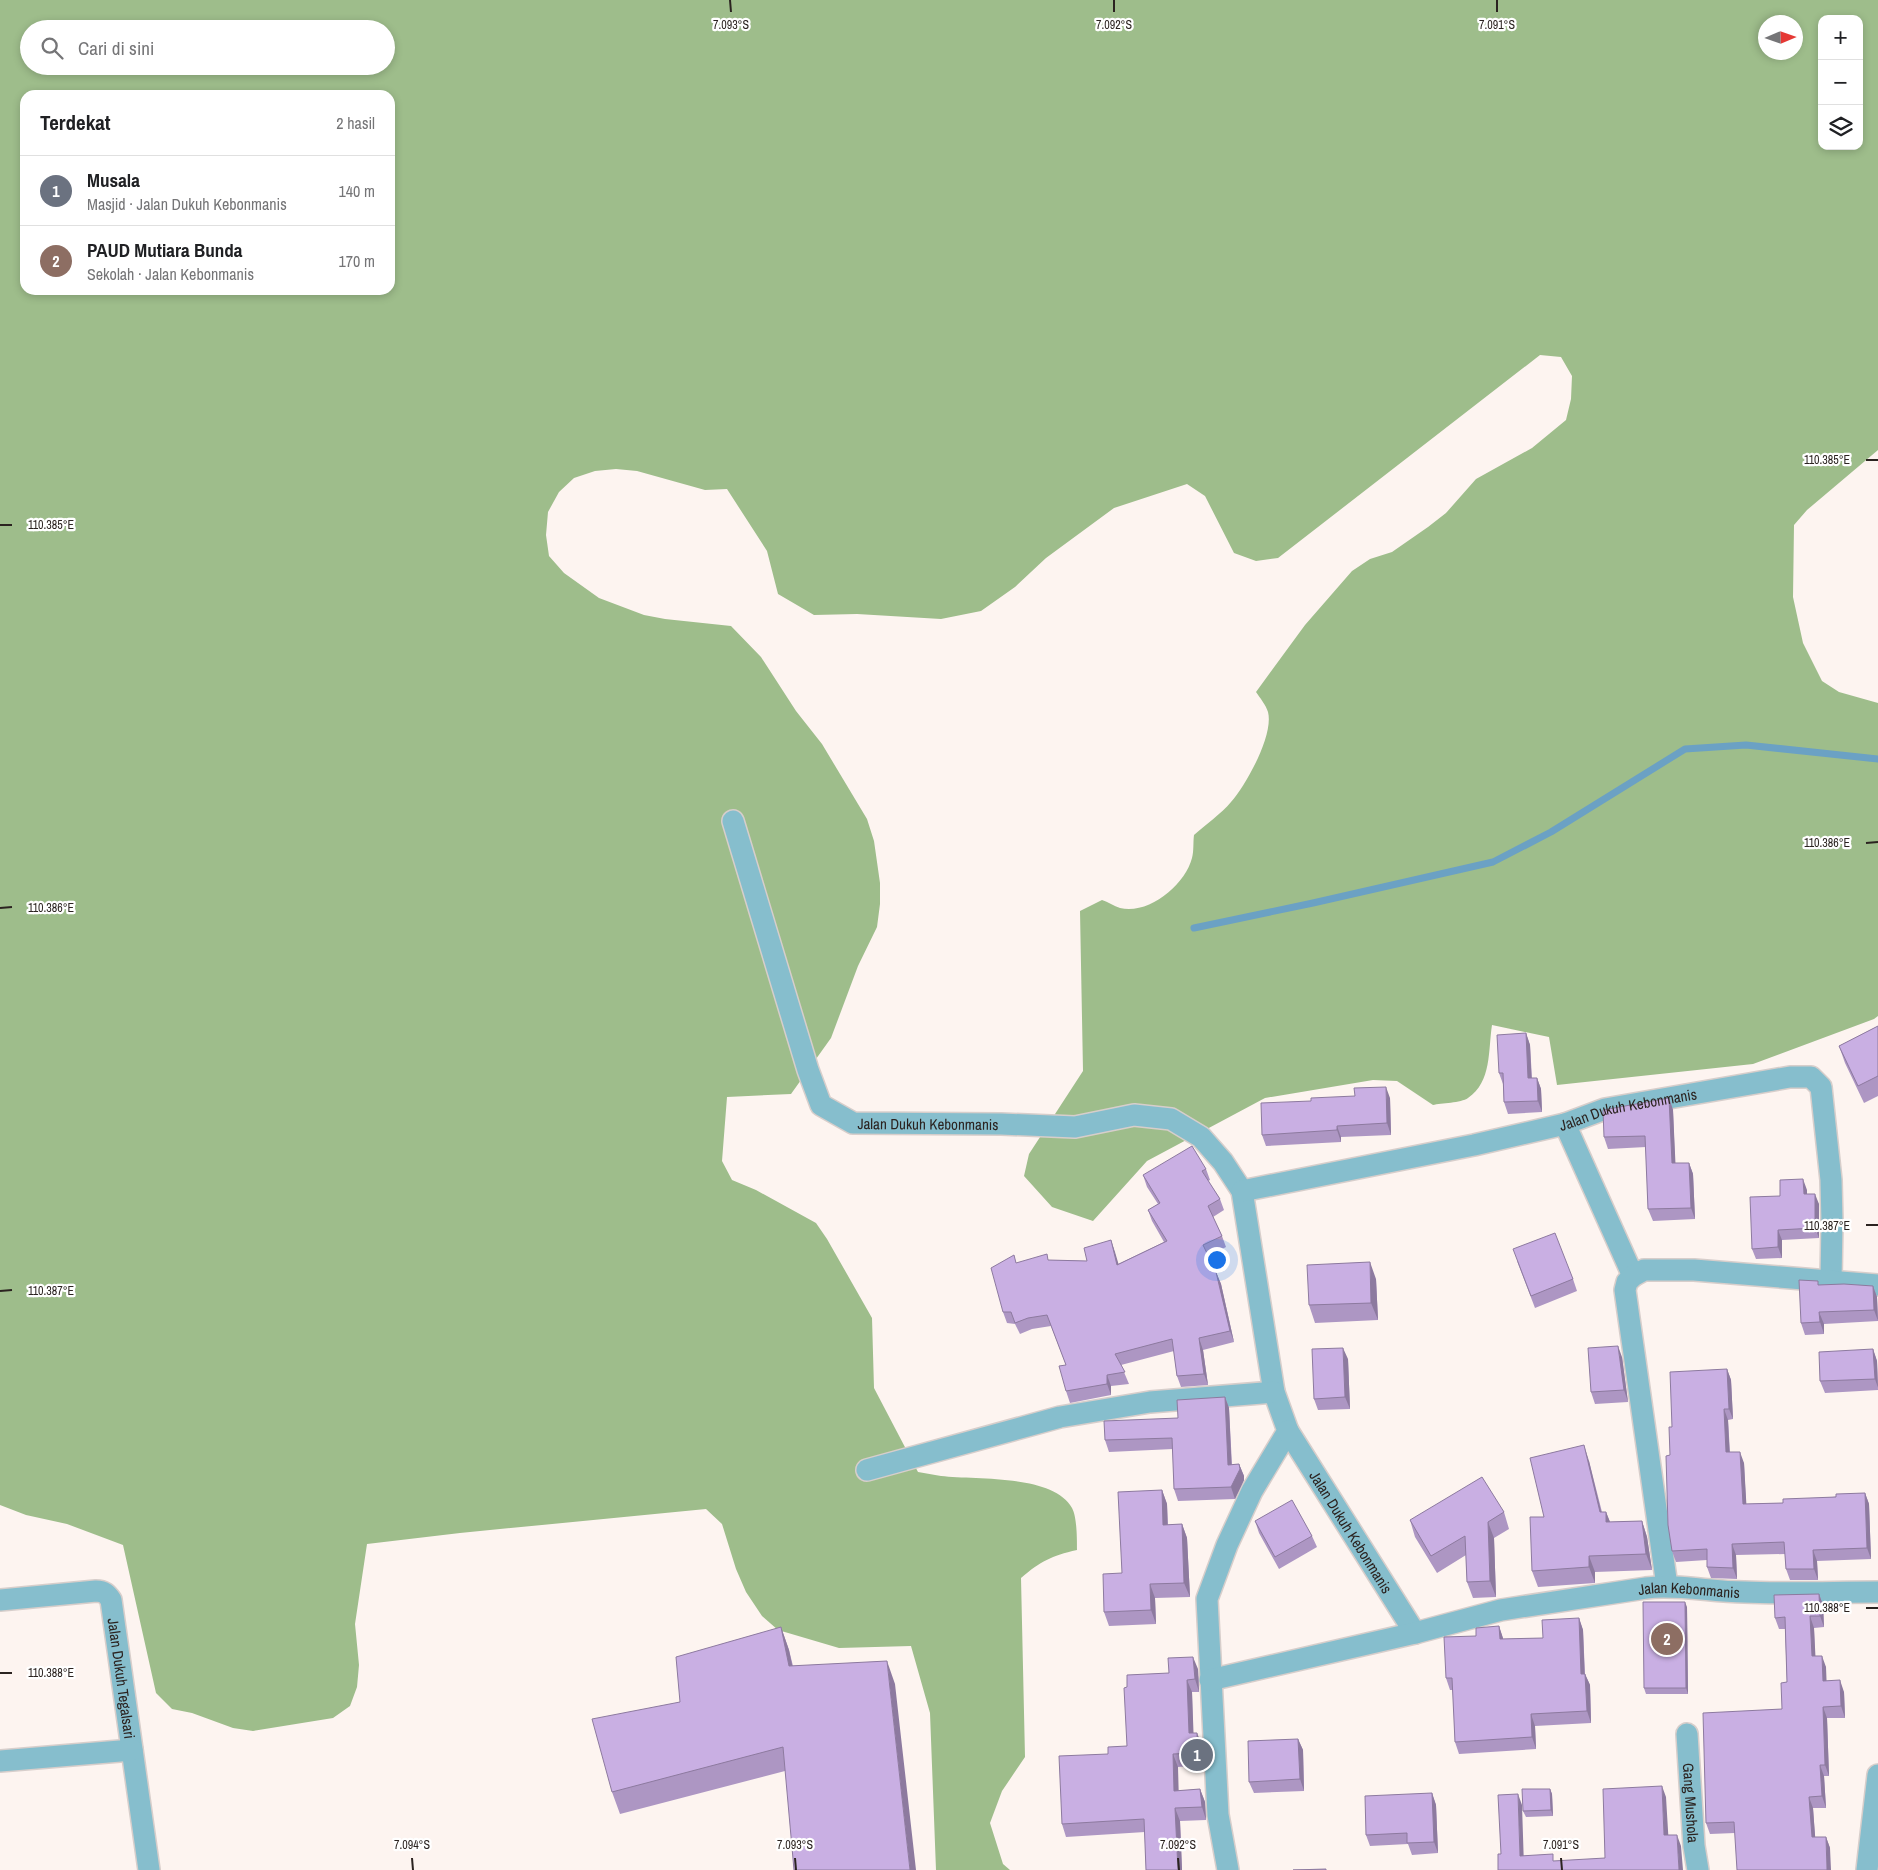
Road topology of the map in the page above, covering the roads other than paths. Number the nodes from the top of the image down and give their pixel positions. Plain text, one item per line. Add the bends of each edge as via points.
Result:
1 (734, 821) dead end
2 (1565, 1124) junction
3 (1242, 1191) junction
4 (1633, 1276) junction
5 (1831, 1280) junction
6 (1878, 1285) edge
7 (1274, 1392) junction
8 (1288, 1431) junction
9 (867, 1470) dead end
10 (1667, 1586) junction
11 (1878, 1592) edge
12 (0, 1600) edge
13 (1415, 1633) junction
14 (1210, 1680) junction
15 (1687, 1734) dead end
16 (132, 1750) junction
17 (0, 1761) edge
18 (1878, 1775) edge
19 (149, 1870) edge
20 (1228, 1870) edge
21 (1698, 1870) edge
22 (1867, 1870) edge

1 - 3 street, Jalan Dukuh Kebonmanis via 821,1105 853,1123 1075,1127 1134,1115 1171,1119 1201,1137
2 - 3 street, Jalan Dukuh Kebonmanis
2 - 4 street
2 - 5 street, Jalan Dukuh Kebonmanis via 1605,1109 1790,1077 1811,1077 1821,1087 1831,1180
3 - 7 street, Jalan Dukuh Kebonmanis
4 - 5 street via 1644,1270 1694,1270
4 - 10 street via 1625,1290
5 - 6 street
7 - 8 street, Jalan Dukuh Kebonmanis
7 - 9 street via 1150,1402 1060,1417
8 - 13 street, Jalan Dukuh Kebonmanis
8 - 14 street via 1248,1500 1226,1546 1207,1599
10 - 11 street, Jalan Kebonmanis via 1744,1592
10 - 13 street, Jalan Kebonmanis via 1501,1610
12 - 16 street, Jalan Dukuh Tegalsari via 96,1591 108,1596
13 - 14 street
14 - 20 street via 1218,1815
15 - 21 street, Gang Mushola
16 - 17 street
16 - 19 street, Jalan Dukuh Tegalsari
18 - 22 street

